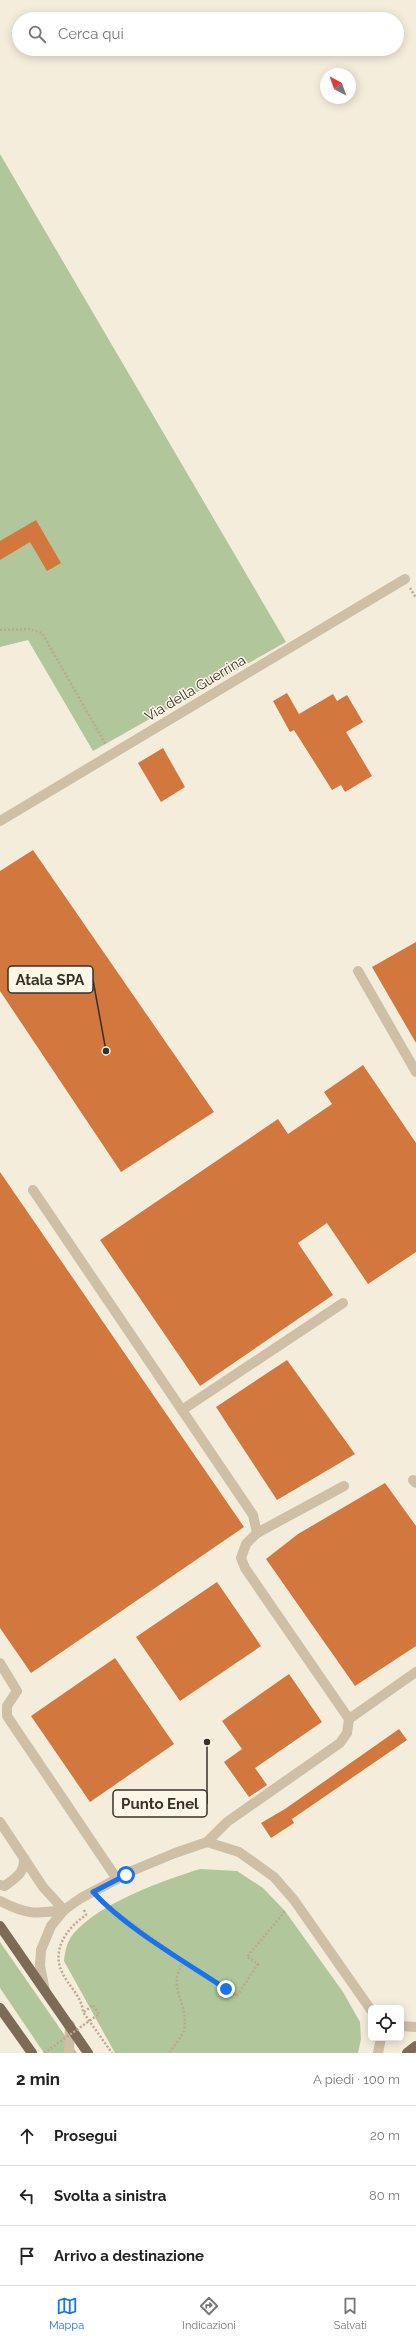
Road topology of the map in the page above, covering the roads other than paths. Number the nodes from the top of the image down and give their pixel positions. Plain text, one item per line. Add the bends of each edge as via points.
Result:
1 (404, 579) dead end
2 (0, 821) edge
3 (358, 971) dead end
4 (416, 1072) edge
5 (33, 1190) dead end
6 (343, 1303) dead end
7 (182, 1410) junction
8 (344, 1486) dead end
9 (257, 1533) junction
10 (0, 1663) edge
11 (416, 1672) edge
12 (349, 1719) junction
13 (0, 1822) edge
14 (207, 1842) junction
15 (24, 1858) junction
16 (117, 1879) junction
17 (0, 1885) edge
18 (0, 1901) edge
19 (64, 1910) junction
20 (0, 1926) edge
21 (45, 1992) junction
22 (368, 2006) edge
23 (0, 2008) edge
24 (70, 2025) junction
25 (404, 2026) edge
26 (416, 2026) edge
27 (380, 2041) edge
28 (416, 2046) edge
29 (32, 2053) edge
30 (69, 2053) edge
31 (88, 2053) edge
32 (378, 2053) edge
33 (407, 2053) edge

1 - 2 street, Via della Guerrina
3 - 4 street
5 - 7 street
6 - 7 street
7 - 9 street via 253,1515
8 - 9 street
9 - 12 street via 246,1544 241,1558 245,1568
10 - 16 street via 17,1691 7,1706 7,1716
11 - 12 street
12 - 14 street via 347,1733 340,1743 227,1822
13 - 15 street
14 - 16 street via 175,1852
14 - 22 street via 239,1852 274,1877 294,1900
15 - 17 street via 24,1867 20,1875 5,1886
15 - 19 street
16 - 19 street
18 - 19 street via 17,1910 35,1914
19 - 21 street via 51,1926 41,1950 40,1966
20 - 21 main road
21 - 24 main road
23 - 29 main road
24 - 30 street
24 - 31 main road
25 - 26 street
27 - 32 street
28 - 33 main road

